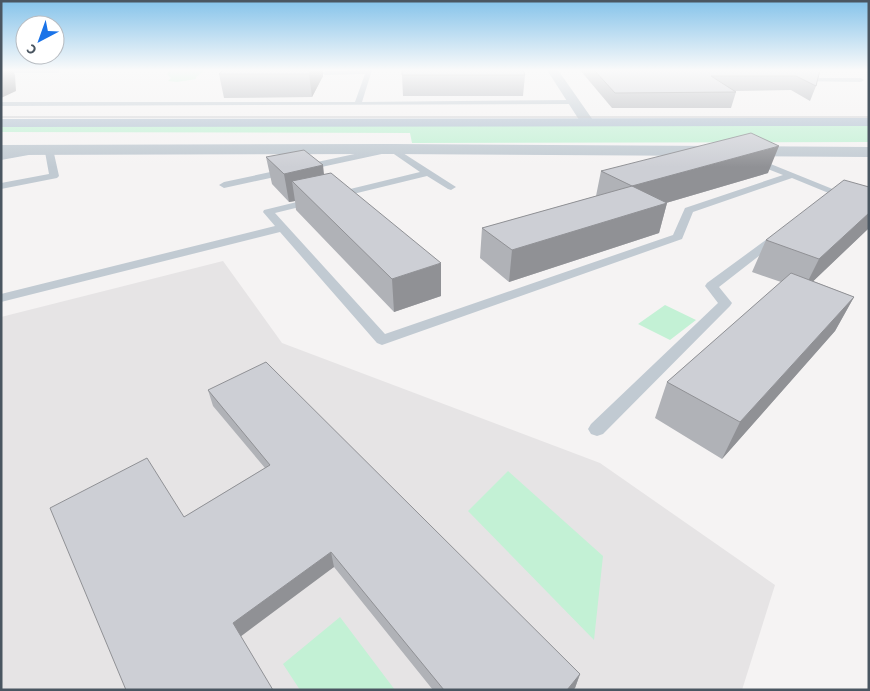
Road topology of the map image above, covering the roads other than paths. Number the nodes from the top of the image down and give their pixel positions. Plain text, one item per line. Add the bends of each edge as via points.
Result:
1 (59, 102) edge
2 (547, 102) edge
3 (574, 102) edge
4 (1, 104) edge
5 (56, 104) junction
6 (358, 104) joint
7 (869, 122) edge
8 (1, 123) edge
9 (588, 123) junction
10 (49, 149) junction
11 (392, 149) junction
12 (1, 150) edge
13 (723, 151) junction
14 (740, 151) junction
15 (869, 152) edge
16 (1, 157) edge
17 (688, 160) edge
18 (428, 173) junction
19 (790, 176) junction
20 (224, 185) dead end
21 (1, 186) edge
22 (451, 187) dead end
23 (820, 204) edge
24 (282, 228) junction
25 (789, 228) edge
26 (1, 298) edge
27 (597, 429) dead end

1 - 5 lane
2 - 6 lane
3 - 9 street
4 - 5 lane
5 - 6 lane
7 - 9 main road
8 - 9 main road
10 - 11 street
10 - 12 street
10 - 16 lane
10 - 21 lane via 55,179
11 - 13 street
11 - 18 lane
11 - 20 lane
13 - 14 street
13 - 17 lane
14 - 15 street
14 - 19 lane
18 - 22 lane
18 - 24 lane via 268,212
19 - 23 lane via 835,192
19 - 24 lane via 689,210 678,237 382,340
24 - 26 lane
25 - 27 lane via 712,286 725,303

